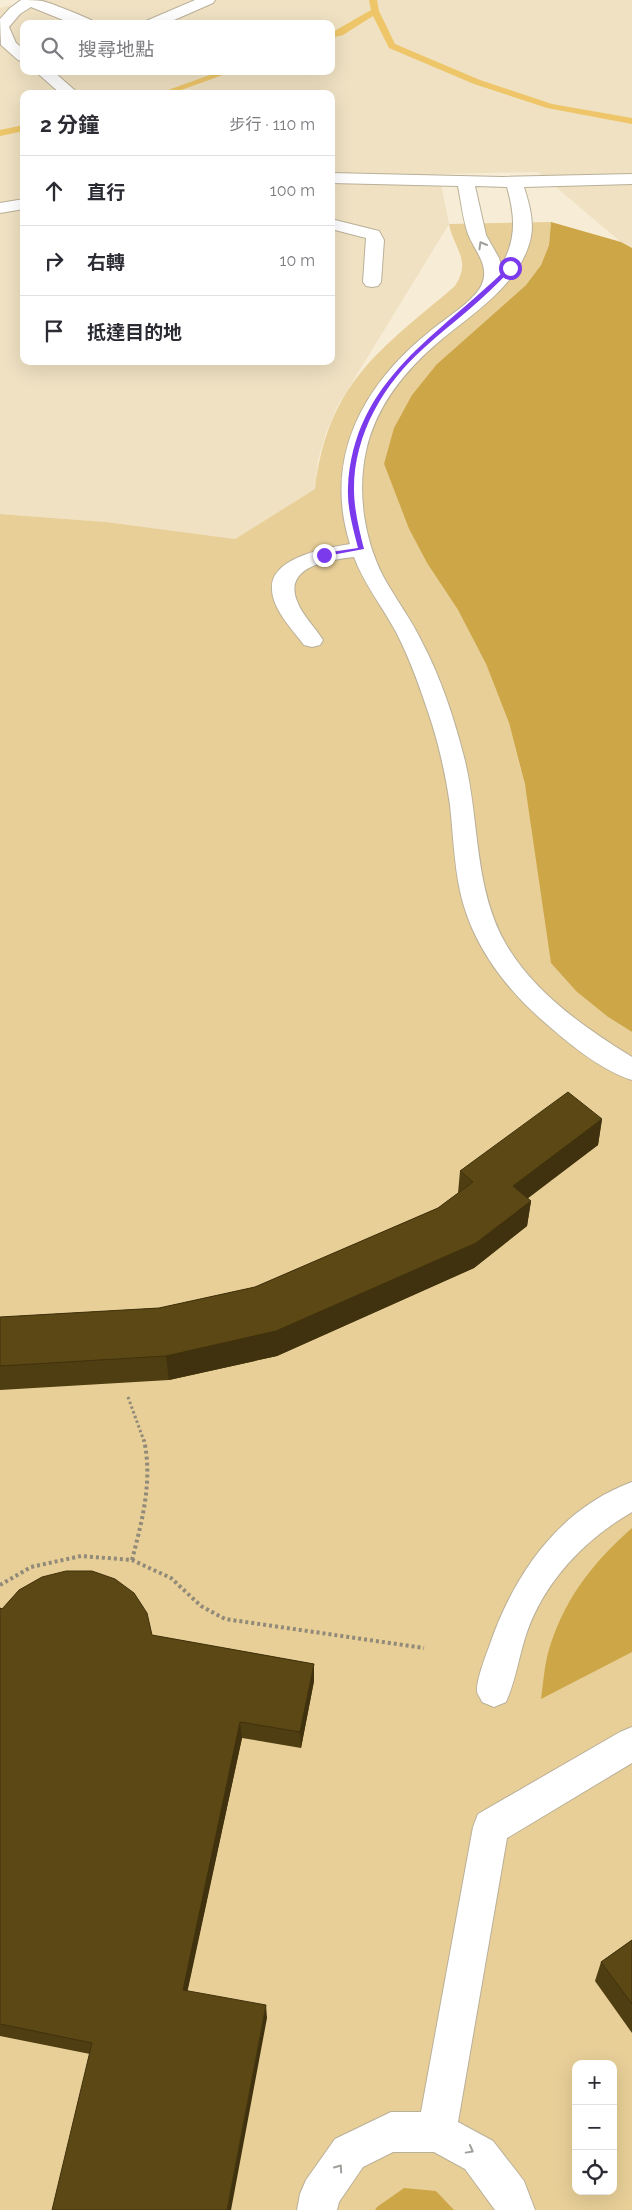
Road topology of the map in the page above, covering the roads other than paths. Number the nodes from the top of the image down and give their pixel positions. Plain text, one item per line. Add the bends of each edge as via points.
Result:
1 (30, 0) edge
2 (208, 0) edge
3 (77, 20) edge
4 (160, 20) edge
5 (20, 53) edge
6 (48, 75) edge
7 (66, 90) edge
8 (335, 178) edge
9 (632, 179) edge
10 (465, 181) junction
11 (514, 182) junction
12 (20, 205) edge
13 (0, 208) edge
14 (335, 225) edge
15 (372, 282) dead end
16 (481, 297) junction
17 (361, 549) junction
18 (312, 640) dead end
19 (632, 1070) edge
20 (632, 1496) edge
21 (494, 1691) dead end
22 (632, 1744) edge
23 (437, 2132) junction
24 (317, 2210) edge
25 (514, 2210) edge

1 - 3 lane
1 - 5 lane via 0,27 9,45
2 - 4 lane
6 - 7 lane
8 - 10 lane
9 - 11 lane
10 - 11 lane
16 -> 10 lane via 490,284 493,271 490,258 477,235
11 - 16 lane via 524,222 523,238 510,268
12 - 13 lane
14 - 15 lane via 373,235 376,240
16 - 17 lane via 421,347 383,389 370,412 360,437 351,489
17 - 18 lane via 324,555 303,562 288,572 282,586 285,600
17 - 19 lane via 426,673 445,728 459,788 471,888 484,926 506,964 536,1000 575,1033
20 - 21 lane via 583,1528 552,1557 527,1593 513,1623 501,1656
22 - 23 lane via 490,1827
24 -> 23 lane via 320,2194 349,2154 391,2132
23 -> 25 lane via 480,2155 510,2195

